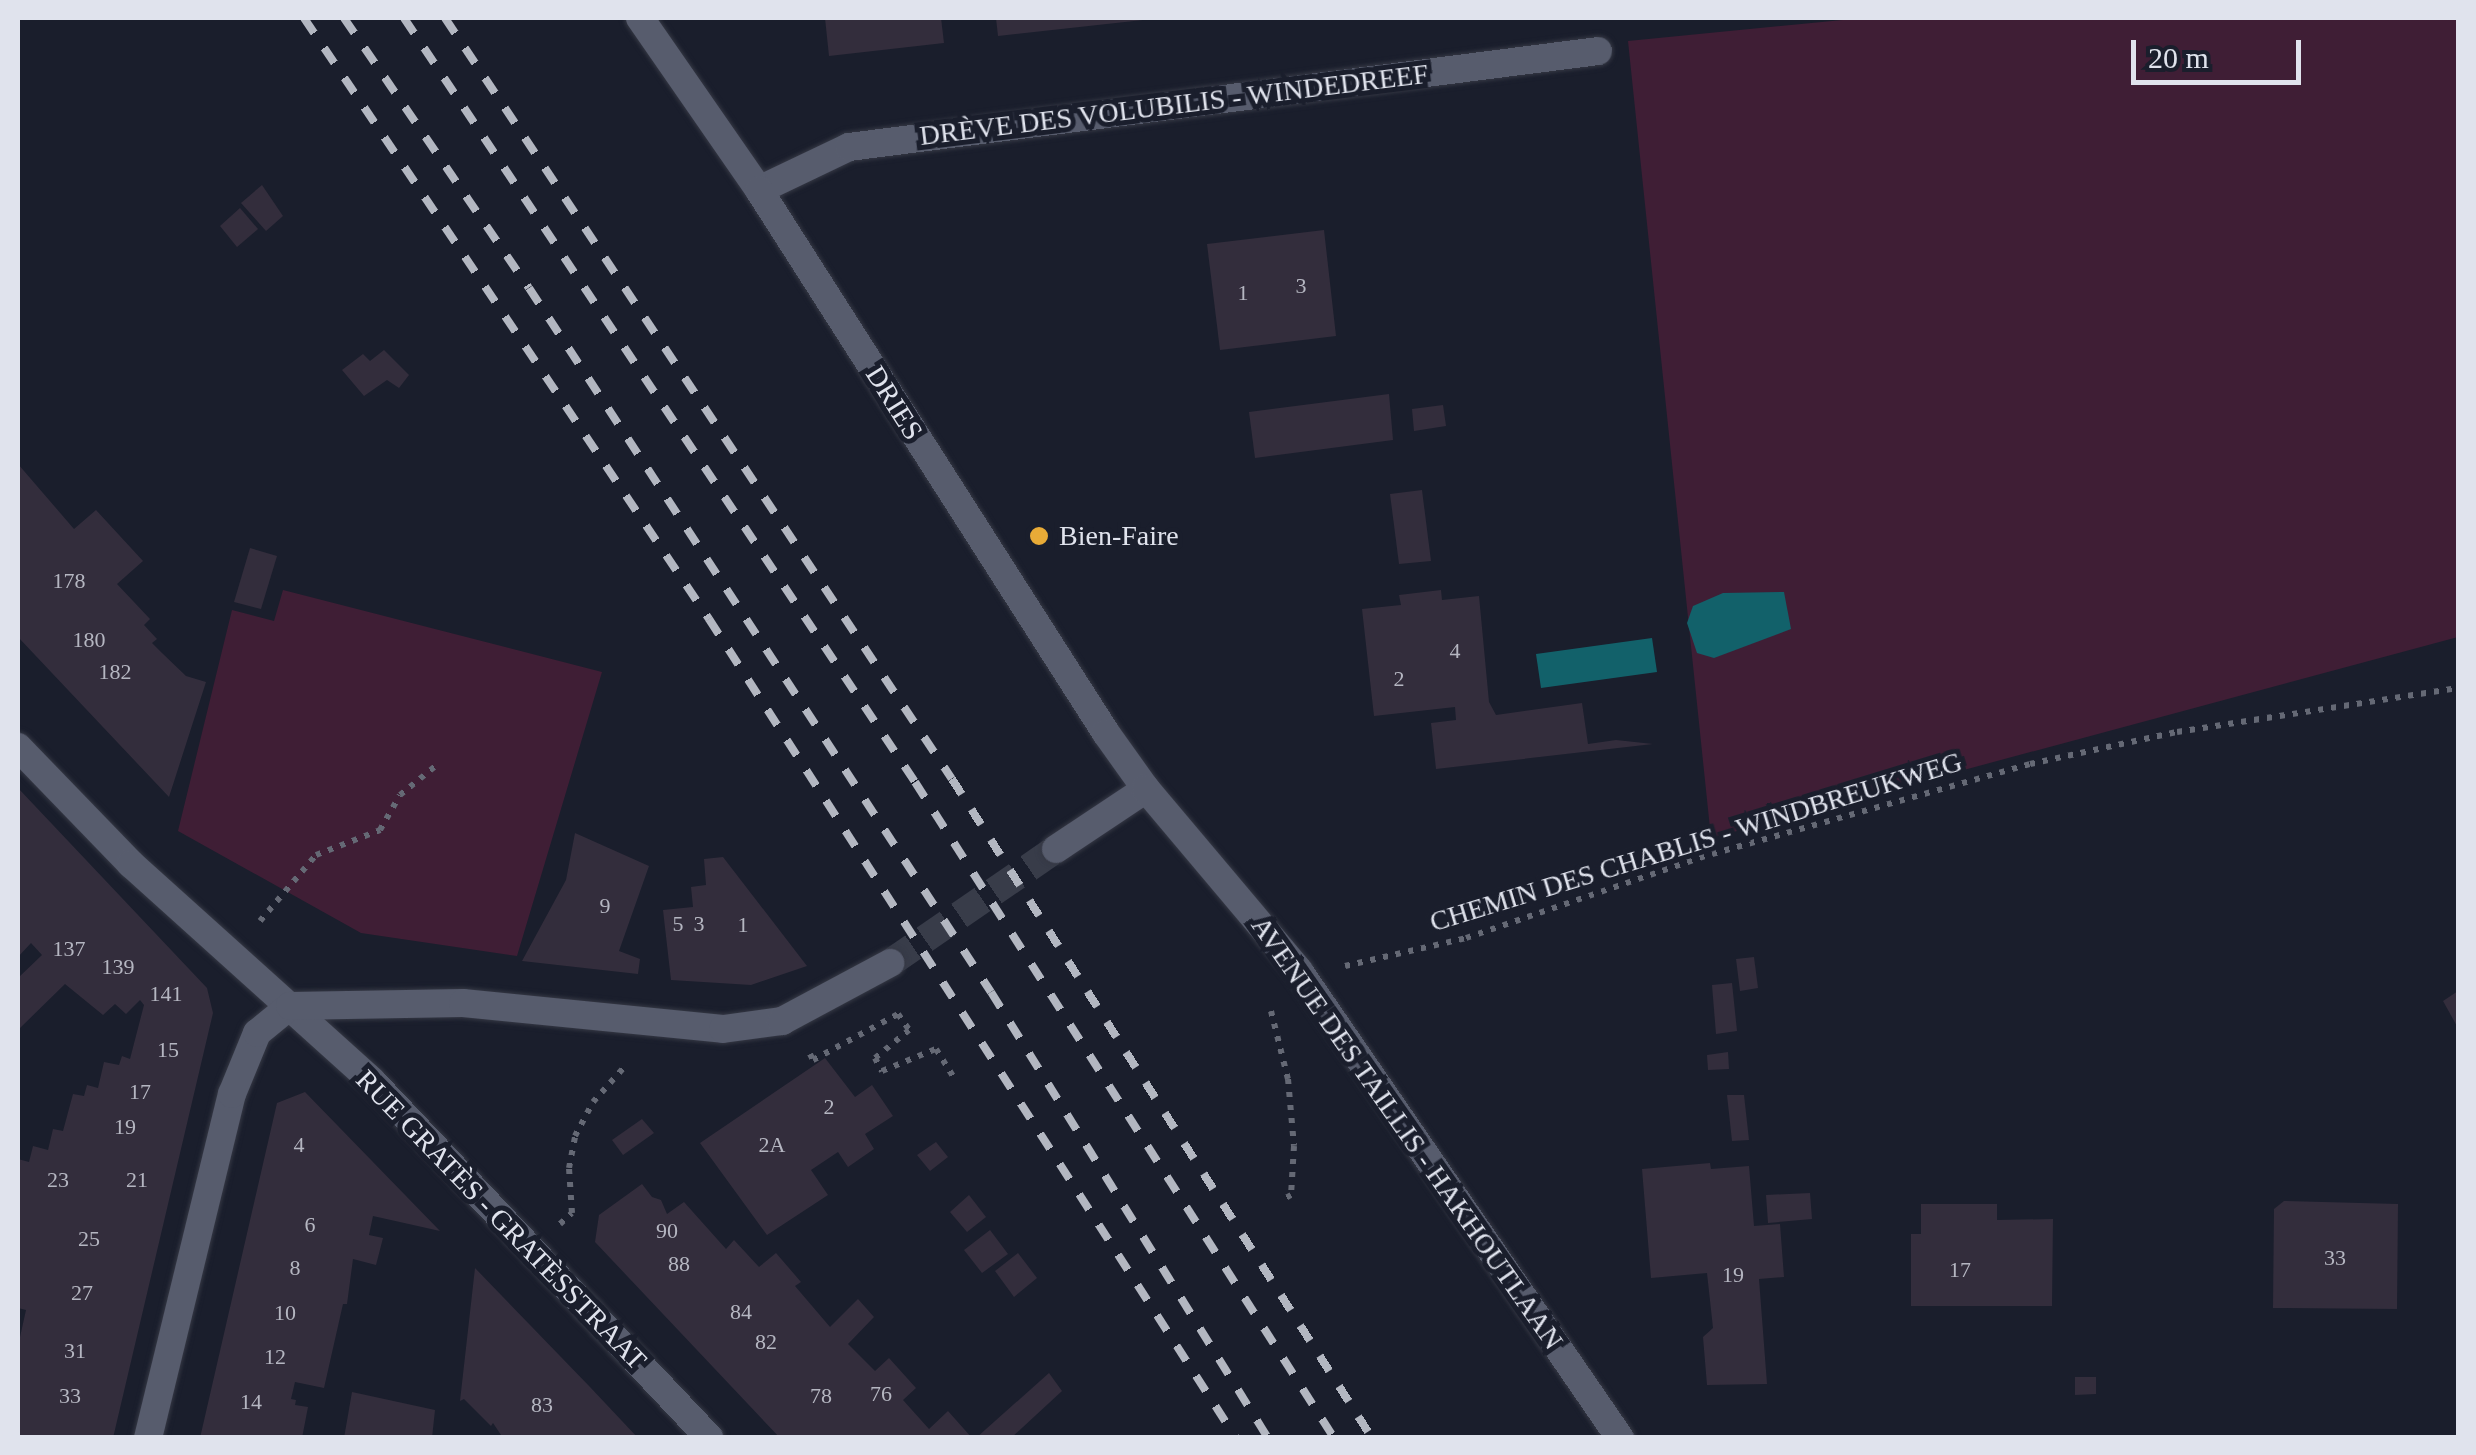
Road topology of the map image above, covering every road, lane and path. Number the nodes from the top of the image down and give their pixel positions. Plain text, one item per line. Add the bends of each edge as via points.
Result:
1 (640, 18) edge
2 (1598, 51) dead end
3 (760, 190) junction
4 (2458, 688) edge
5 (18, 747) edge
6 (438, 764) dead end
7 (1146, 790) junction
8 (1056, 848) tunnel mouth
9 (260, 922) dead end
10 (890, 962) tunnel mouth
11 (1300, 971) junction
12 (1269, 1005) dead end
13 (290, 1006) junction
14 (807, 1048) dead end
15 (630, 1062) dead end
16 (953, 1076) dead end
17 (1282, 1200) dead end
18 (560, 1224) dead end
19 (148, 1438) edge
20 (708, 1438) edge
21 (1620, 1438) edge

1 - 3 street, DRIES
2 - 3 street, DRÈVE DES VOLUBILIS - WINDEDREEF via 849,147
3 - 7 street, DRIES
4 - 11 path, CHEMIN DES CHABLIS - WINDBREUKWEG via 2177,732 2030,764 1712,854 1466,938
5 - 13 street, RUE GRATÈS - GRATÈSSTRAAT via 131,864
6 - 9 path via 400,795 380,830 316,854
7 - 8 street
7 - 11 street, AVENUE DES TAILLIS - HAKHOUTLAAN
10 - 13 street via 782,1021 723,1029 463,1003
11 - 21 street, AVENUE DES TAILLIS - HAKHOUTLAAN
12 - 17 path via 1293,1130 1292,1195
13 - 19 street via 257,1034 232,1094
13 - 20 street, RUE GRATÈS - GRATÈSSTRAAT via 370,1080
14 - 16 path via 814,1060 898,1014 909,1030 875,1058 882,1071 936,1049
15 - 18 path via 593,1102 575,1136 572,1212

